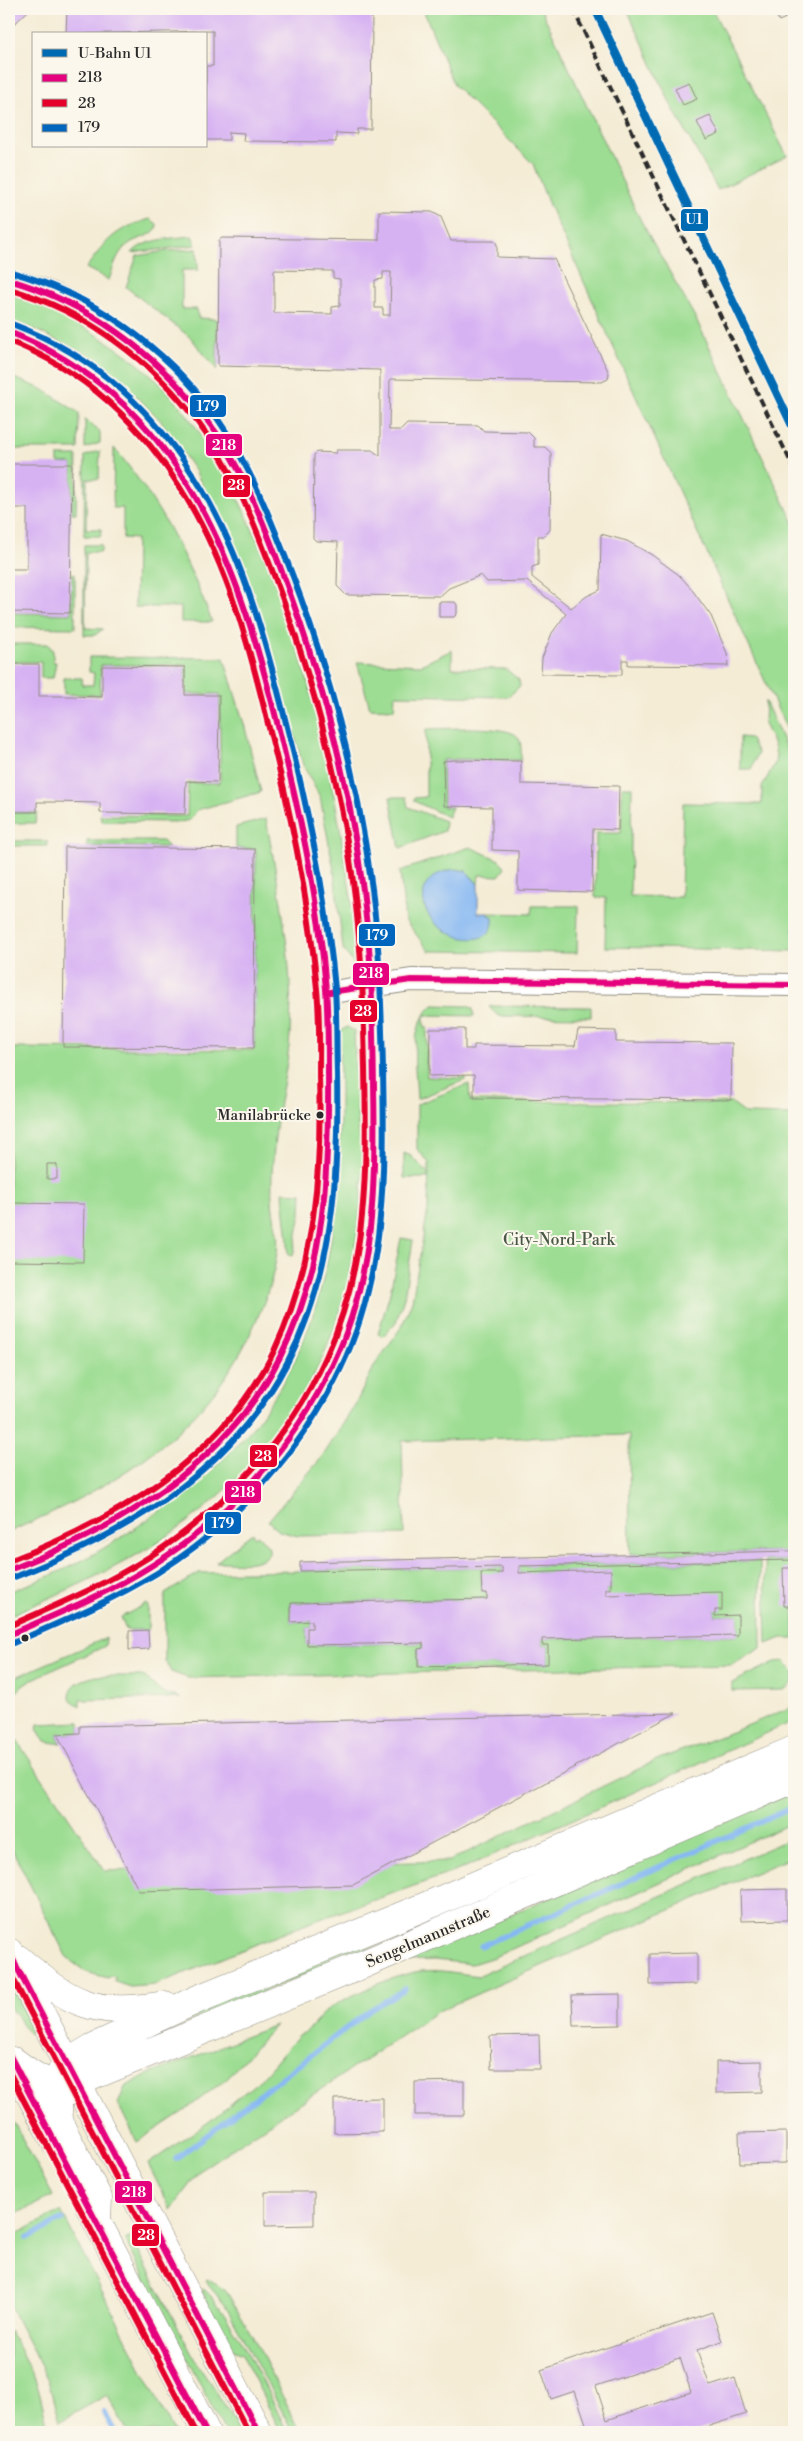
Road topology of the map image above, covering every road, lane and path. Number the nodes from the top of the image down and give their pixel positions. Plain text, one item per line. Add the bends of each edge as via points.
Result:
1 (9, 280) edge
2 (9, 332) edge
3 (372, 985) junction
4 (794, 985) edge
5 (326, 993) junction
6 (9, 1570) edge
7 (9, 1635) edge
8 (794, 1750) edge
9 (794, 1779) edge
10 (9, 1951) edge
11 (198, 1999) junction
12 (11, 2058) edge
13 (66, 2077) junction
14 (56, 2129) junction
15 (206, 2432) edge
16 (258, 2432) edge

1 - 3 street via 43,289 139,347 177,384 223,442 263,522 290,591 330,719 351,810
2 - 5 street via 62,354 111,389 177,468 212,530 252,631 297,801 315,899
3 - 4 street via 428,980
3 - 5 street
3 - 7 street via 373,1221 349,1328 308,1412 279,1453 235,1501 197,1534 153,1565 96,1596
5 - 6 street via 328,1175 303,1301 279,1358 251,1407 212,1450 165,1491 110,1527 55,1554
8 - 11 main road, Sengelmannstraße
9 - 13 main road, Sengelmannstraße via 364,1964
10 - 11 main road, Sengelmannstraße via 50,1986 68,1997 103,2009 144,2008
10 - 13 main road
11 - 13 main road, Sengelmannstraße via 92,2048
12 - 13 main road via 41,2080
12 - 14 main road
13 - 14 main road via 57,2100
13 - 16 main road via 92,2115
14 - 15 main road via 97,2221

